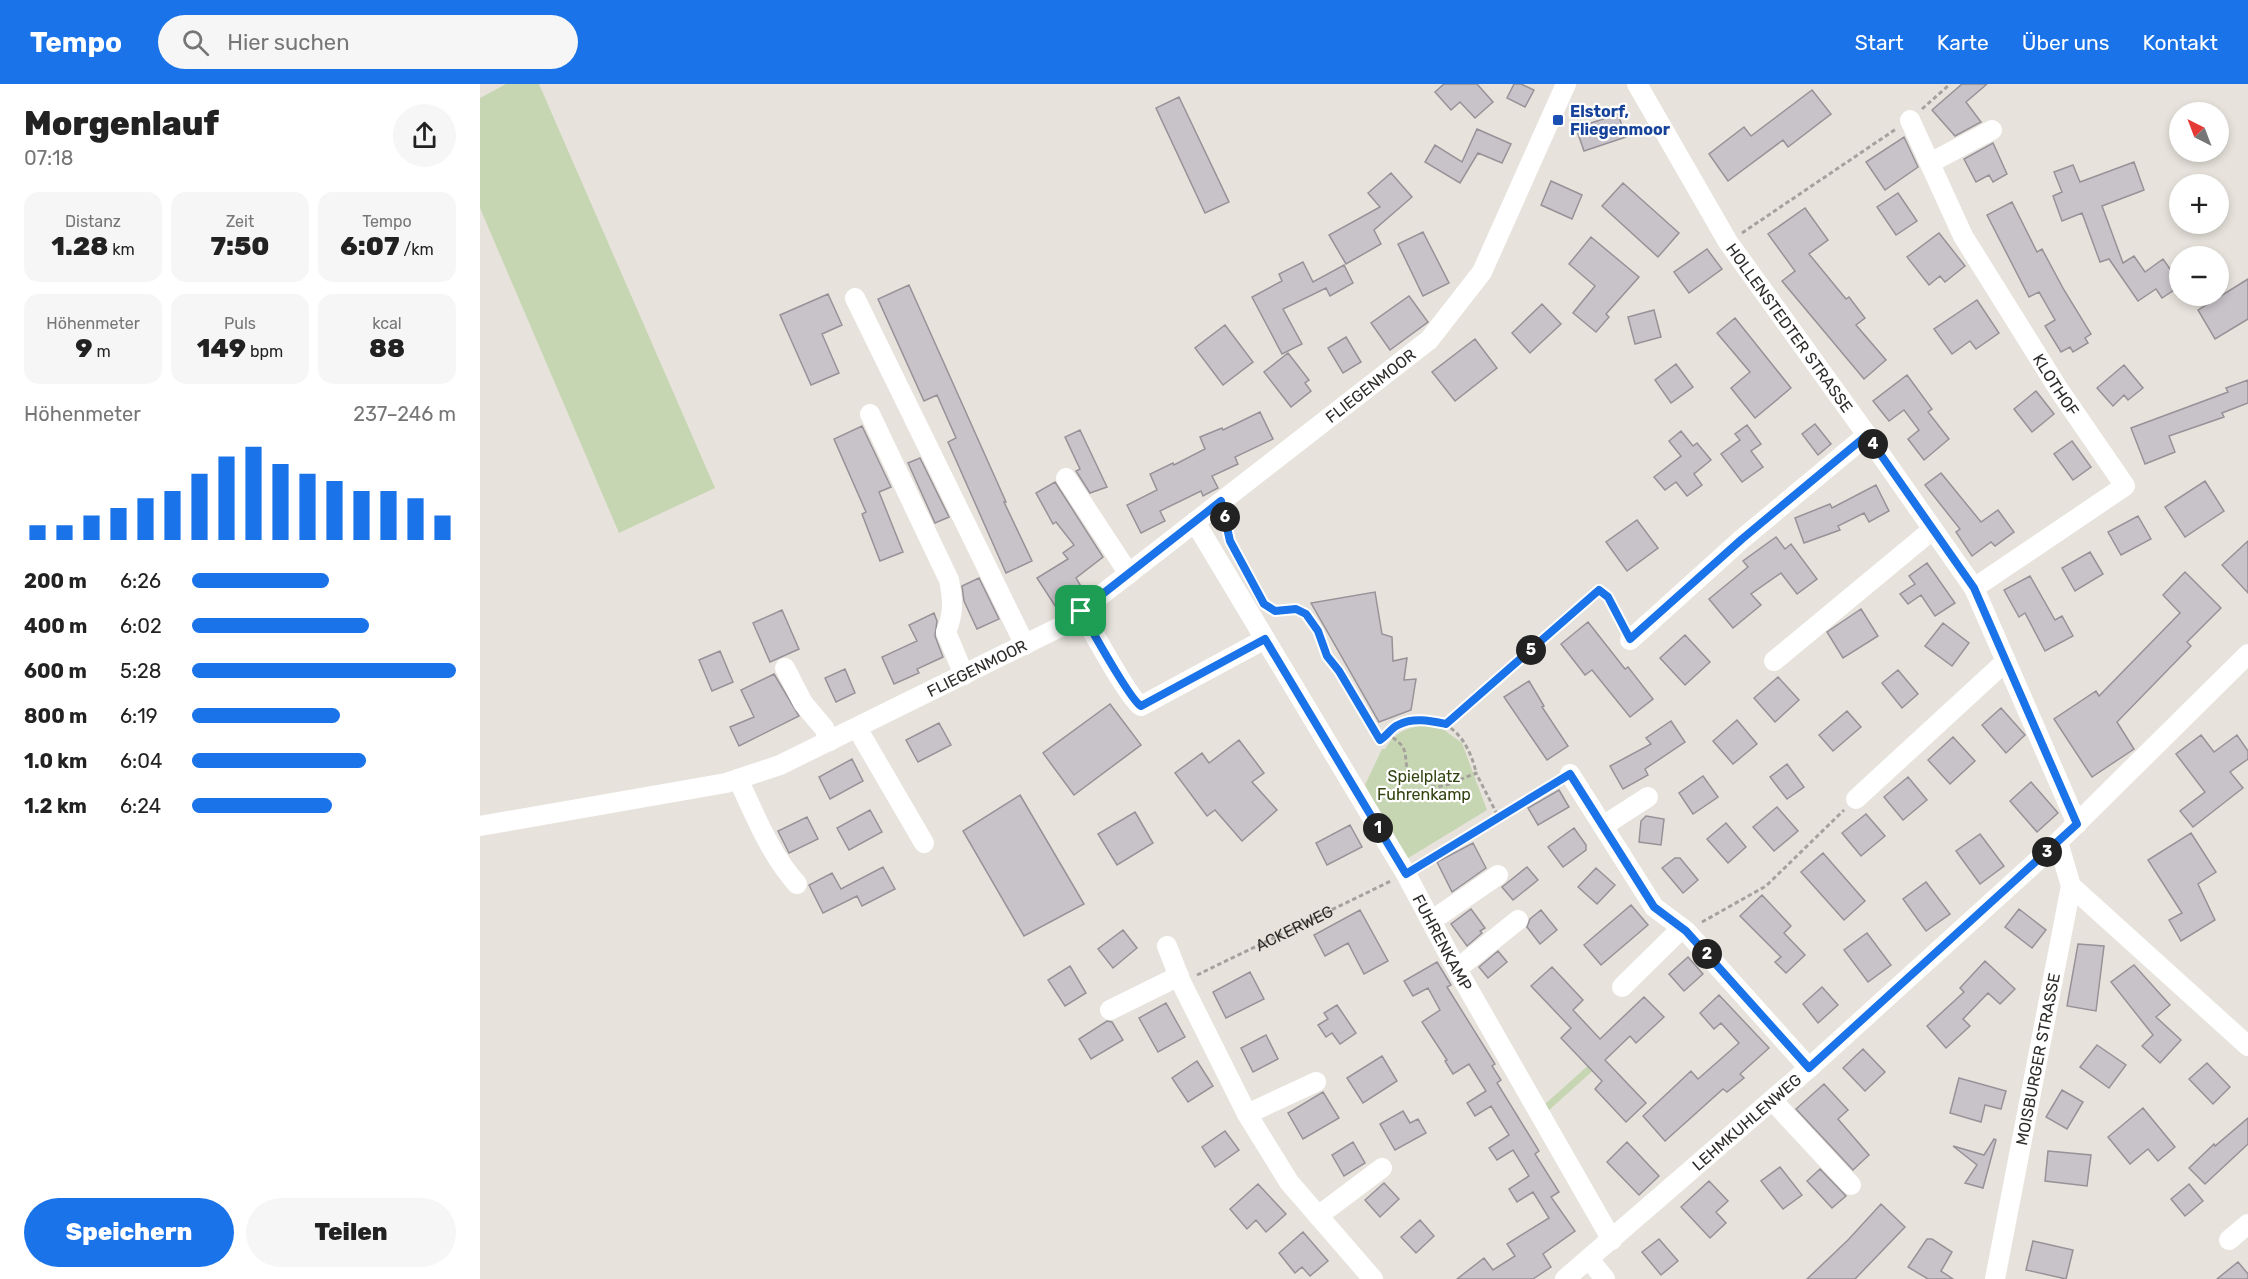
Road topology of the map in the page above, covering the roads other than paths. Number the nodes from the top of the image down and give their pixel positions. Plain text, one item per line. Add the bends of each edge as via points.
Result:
1 (1566, 84) edge
2 (1637, 84) edge
3 (1910, 120) road end
4 (1992, 130) dead end
5 (1930, 163) junction
6 (855, 298) dead end
7 (870, 414) dead end
8 (1867, 435) junction
9 (1066, 478) dead end
10 (1195, 522) junction
11 (1932, 530) junction
12 (1129, 574) junction
13 (1974, 588) junction
14 (1081, 611) junction
15 (1265, 639) junction
16 (1630, 639) road end
17 (1025, 645) junction
18 (2248, 654) edge
19 (1774, 661) dead end
20 (2006, 661) junction
21 (786, 668) dead end
22 (964, 675) junction
23 (857, 728) junction
24 (830, 741) junction
25 (1570, 774) road end
26 (738, 779) junction
27 (1648, 796) dead end
28 (1856, 799) road end
29 (2077, 824) junction
30 (480, 826) edge
31 (1603, 826) junction
32 (2058, 842) junction
33 (924, 843) dead end
34 (1498, 875) dead end
35 (796, 884) dead end
36 (2071, 886) junction
37 (1518, 920) dead end
38 (1431, 921) junction
39 (1684, 929) junction
40 (1167, 946) dead end
41 (1456, 969) junction
42 (1180, 979) junction
43 (1622, 987) dead end
44 (1110, 1010) dead end
45 (2248, 1046) edge
46 (1809, 1068) junction
47 (1316, 1082) dead end
48 (1772, 1100) junction
49 (1247, 1114) junction
50 (1383, 1168) dead end
51 (1851, 1185) dead end
52 (1318, 1216) junction
53 (2248, 1224) edge
54 (1612, 1240) junction
55 (2229, 1240) dead end
56 (1589, 1259) junction
57 (1373, 1279) edge
58 (1566, 1279) edge
59 (1605, 1279) edge
60 (1995, 1279) edge

1 - 10 street, FLIEGENMOOR via 1482,272 1429,340
2 - 8 street, HOLLENSTEDTER STRASSE via 1728,242
3 - 5 street, KLOTHOF
4 - 5 street
5 - 13 street, KLOTHOF via 1964,236 2059,390 2125,486
6 - 17 street
7 - 22 street via 949,580 953,604 946,632
8 - 11 street, HOLLENSTEDTER STRASSE
8 - 16 street
9 - 12 street
10 - 12 street, FLIEGENMOOR
10 - 15 street, FUHRENKAMP
11 - 13 street, HOLLENSTEDTER STRASSE
11 - 19 street
12 - 14 street, FLIEGENMOOR
13 - 20 street, HOLLENSTEDTER STRASSE
14 - 15 street via 1141,706
14 - 17 street, FLIEGENMOOR
15 - 38 street, FUHRENKAMP
17 - 22 street, FLIEGENMOOR
18 - 29 street
20 - 28 street
20 - 29 street, HOLLENSTEDTER STRASSE
21 - 24 street via 803,703
22 - 23 street, FLIEGENMOOR
23 - 24 street, FLIEGENMOOR
23 - 33 street
24 - 26 street, FLIEGENMOOR via 780,765
25 - 31 street
26 - 30 street, FLIEGENMOOR
26 - 35 street via 776,855
27 - 31 street
29 - 32 street, LEHMKUHLENWEG
31 - 39 street via 1654,907
32 - 36 street, MOISBURGER STRASSE
32 - 46 street, LEHMKUHLENWEG
34 - 38 street
36 - 45 street
36 - 60 street, MOISBURGER STRASSE
37 - 41 street
38 - 41 street, FUHRENKAMP
39 - 43 street
39 - 46 street
40 - 42 street
41 - 54 street, FUHRENKAMP
42 - 44 street
42 - 49 street
46 - 48 street, LEHMKUHLENWEG
47 - 49 street
48 - 51 street
48 - 54 street, LEHMKUHLENWEG
49 - 52 street via 1289,1182
50 - 52 street
52 - 57 street
53 - 55 street
54 - 56 street, LEHMKUHLENWEG
56 - 58 street, LEHMKUHLENWEG
56 - 59 street

